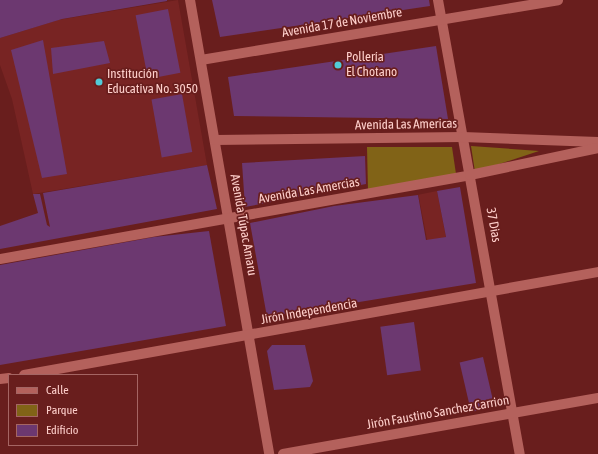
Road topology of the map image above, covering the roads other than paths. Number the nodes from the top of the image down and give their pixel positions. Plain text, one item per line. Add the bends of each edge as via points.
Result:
1 (190, 0) edge
2 (438, 0) edge
3 (558, 0) edge
4 (441, 19) junction
5 (201, 60) junction
6 (463, 137) junction
7 (214, 140) junction
8 (598, 142) edge
9 (598, 148) edge
10 (470, 175) junction
11 (229, 219) junction
12 (0, 259) edge
13 (598, 272) edge
14 (492, 292) junction
15 (249, 336) junction
16 (30, 374) edge
17 (598, 398) edge
18 (514, 413) junction
19 (269, 454) edge
20 (282, 454) edge
21 (520, 454) edge

1 - 5 street, Avenida Túpac Amaru
2 - 4 street, 37 Dias
3 - 4 street, Avenida 17 de Noviembre
4 - 5 street, Avenida 17 de Noviembre
4 - 6 street, 37 Dias
5 - 7 street, Avenida Túpac Amaru
6 - 7 street, Avenida Las Americas
6 - 8 street, Avenida Las Americas
6 - 10 street, 37 Dias
7 - 11 street, Avenida Túpac Amaru
9 - 10 street, Avenida Las Amercias
10 - 11 street, Avenida Las Amercias
10 - 14 street, 37 Dias
11 - 12 street, Avenida Las Amercias
11 - 15 street, Avenida Túpac Amaru
13 - 14 street, Jirón Independencia
14 - 15 street, Jirón Independencia
14 - 18 street, 37 Dias
15 - 16 street, Jirón Independencia
15 - 19 street, Avenida Túpac Amaru
17 - 18 street, Jirón Faustino Sanchez Carrion
18 - 20 street, Jirón Faustino Sanchez Carrion
18 - 21 street, 37 Dias

